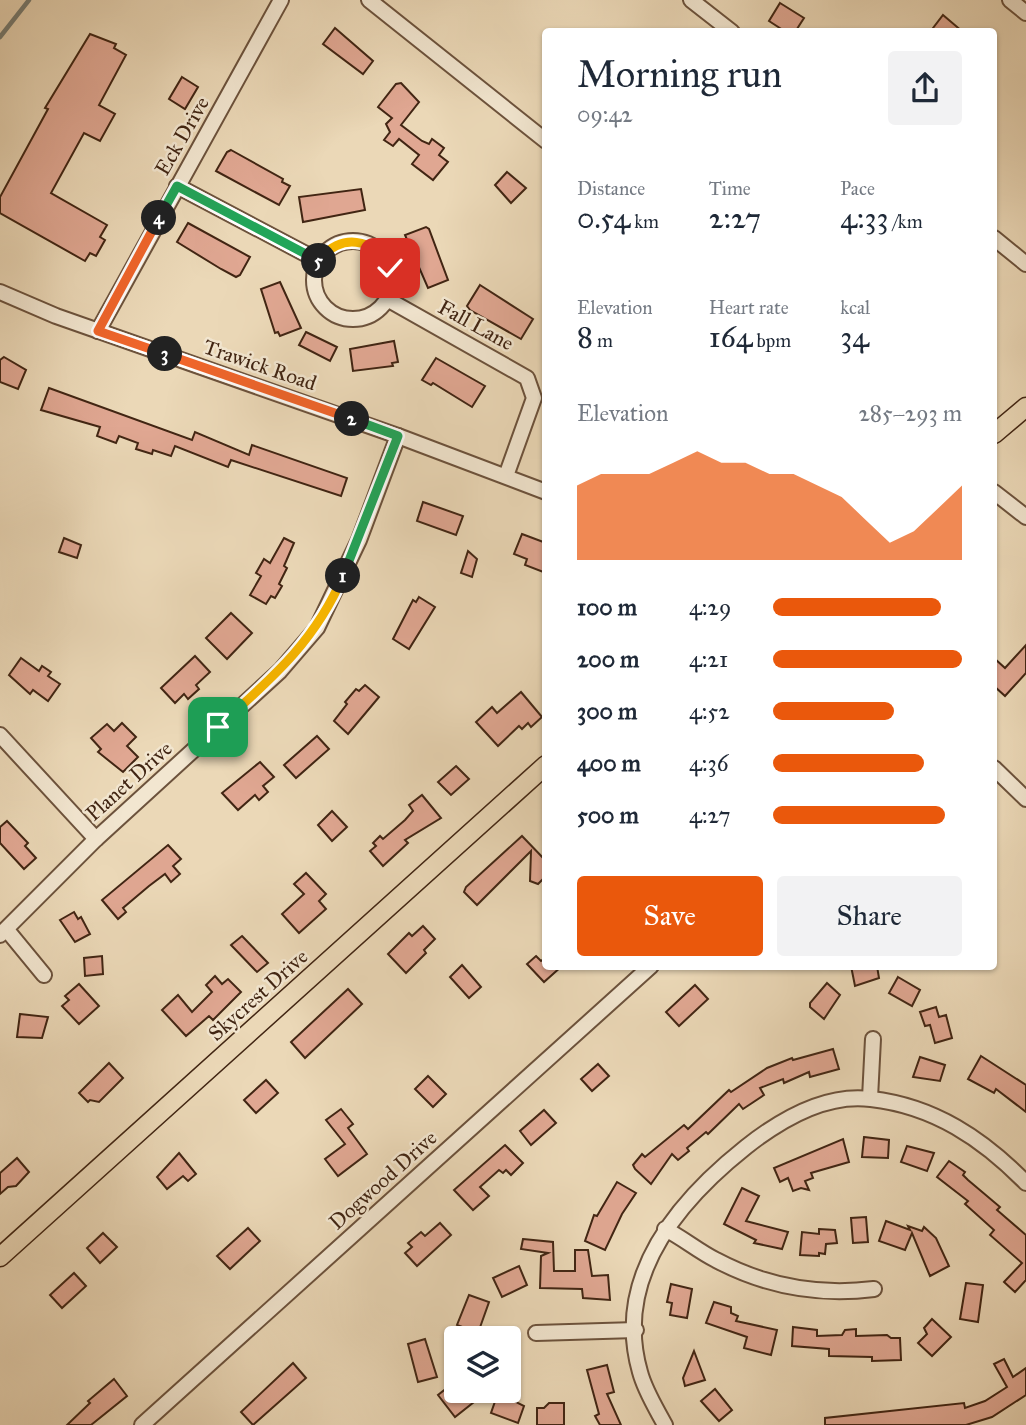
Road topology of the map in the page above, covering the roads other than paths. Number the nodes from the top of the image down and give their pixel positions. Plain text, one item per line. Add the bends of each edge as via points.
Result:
1 (281, 0) edge
2 (369, 0) edge
3 (691, 0) edge
4 (1010, 0) edge
5 (1026, 13) edge
6 (727, 28) edge
7 (542, 138) edge
8 (177, 186) junction
9 (997, 241) edge
10 (319, 261) junction
11 (1026, 264) edge
12 (0, 292) edge
13 (387, 299) junction
14 (98, 331) junction
15 (1026, 407) edge
16 (997, 432) edge
17 (398, 436) junction
18 (506, 476) junction
19 (542, 490) edge
20 (997, 494) edge
21 (1026, 517) edge
22 (0, 735) edge
23 (542, 769) edge
24 (997, 771) edge
25 (1026, 799) edge
26 (96, 839) junction
27 (3, 933) edge
28 (647, 970) edge
29 (44, 975) dead end
30 (873, 1039) dead end
31 (870, 1098) junction
32 (1026, 1183) edge
33 (664, 1229) junction
34 (0, 1257) edge
35 (874, 1289) dead end
36 (636, 1330) junction
37 (537, 1333) dead end
38 (142, 1425) edge
39 (665, 1425) edge

1 - 8 street, Eck Drive
2 - 7 street
3 - 6 street
4 - 5 street
8 - 10 street
8 - 14 street, Eck Drive
9 - 11 street
10 - 13 street via 337,245 368,244 390,268
10 - 13 street via 313,279 316,294 335,315 364,318
12 - 14 street, Trawick Road
13 - 18 street, Fall Lane via 527,378 534,398
14 - 17 street, Trawick Road
15 - 16 main road
17 - 18 street, Trawick Road
17 - 26 street, Planet Drive via 359,540 317,628 279,671
18 - 19 street, Trawick Road
20 - 21 street
22 - 26 street
23 - 34 main road, Skycrest Drive
24 - 25 street
26 - 27 street, Planet Drive
27 - 29 street
28 - 38 street, Dogwood Drive
30 - 31 street
31 - 32 street via 952,1122 987,1146
31 - 33 street via 813,1107 772,1126 712,1174
33 - 35 street via 715,1259 781,1287
33 - 36 street via 650,1256
36 - 37 street
36 - 39 street via 640,1371

